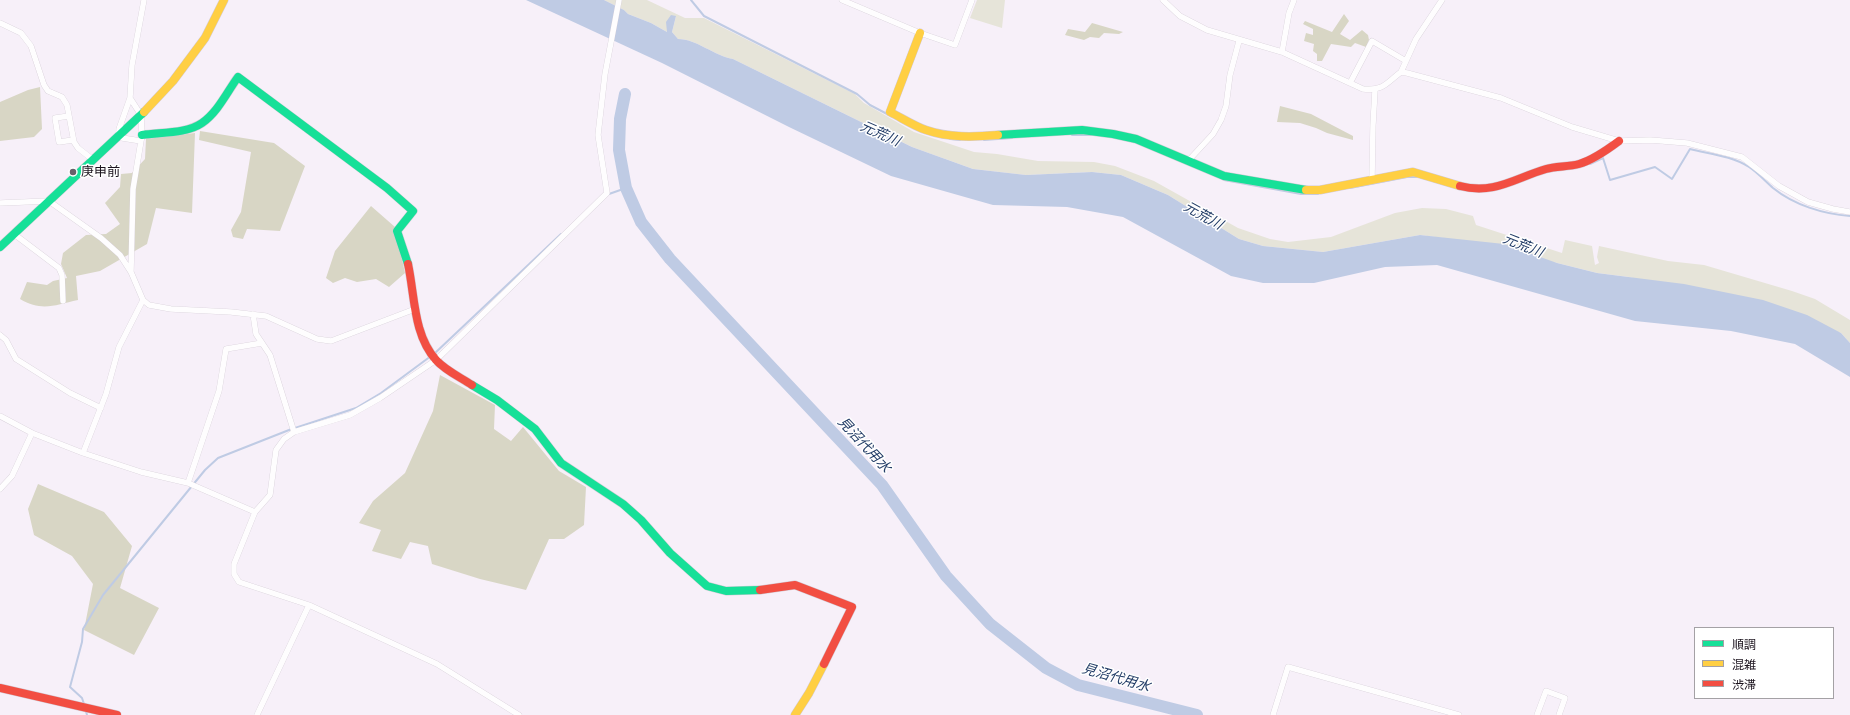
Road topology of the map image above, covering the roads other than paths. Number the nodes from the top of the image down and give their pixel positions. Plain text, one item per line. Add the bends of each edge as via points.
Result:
1 (144, 0) edge
2 (224, 0) edge
3 (619, 0) edge
4 (842, 0) edge
5 (972, 0) edge
6 (1163, 0) edge
7 (1294, 0) edge
8 (1442, 0) edge
9 (0, 23) edge
10 (920, 33) junction
11 (1239, 41) junction
12 (1282, 52) junction
13 (1406, 61) junction
14 (1401, 72) junction
15 (1350, 83) junction
16 (1375, 90) junction
17 (130, 98) junction
18 (140, 115) junction
19 (69, 116) junction
20 (119, 135) junction
21 (142, 138) junction
22 (73, 140) junction
23 (1619, 141) junction
24 (92, 159) junction
25 (1188, 160) junction
26 (1372, 179) junction
27 (49, 201) junction
28 (0, 203) edge
29 (1850, 212) edge
30 (14, 234) junction
31 (0, 247) edge
32 (131, 272) junction
33 (143, 300) junction
34 (63, 301) dead end
35 (414, 309) junction
36 (253, 314) junction
37 (0, 335) edge
38 (262, 343) junction
39 (436, 360) junction
40 (101, 408) junction
41 (0, 416) edge
42 (294, 432) junction
43 (32, 433) junction
44 (83, 453) junction
45 (188, 483) junction
46 (0, 488) edge
47 (254, 512) junction
48 (309, 605) junction
49 (0, 688) edge
50 (117, 715) edge
51 (257, 715) edge
52 (520, 715) edge
53 (795, 715) edge
54 (1273, 715) edge
55 (1459, 715) edge
56 (1537, 715) edge
57 (1559, 715) edge

1 - 17 street via 132,65
2 - 18 street via 191,59
3 - 39 street via 603,88 598,136 607,194
4 - 10 street
5 - 10 street via 955,45
6 - 11 street via 1180,16 1207,30
7 - 12 street
8 - 13 street via 1416,39
9 - 19 street via 21,33 31,46 44,85 48,91 62,97 68,105
10 - 25 street via 890,112 909,123 946,135 972,137 1082,130 1113,134 1136,138
11 - 12 street
11 - 25 street via 1221,120 1213,134
12 - 15 street
13 - 14 street
13 - 15 street via 1372,42
14 - 16 street via 1384,87
14 - 23 street via 1501,98
15 - 16 street via 1364,90
16 - 26 street
17 - 18 street
17 - 20 street
18 - 20 street
18 - 21 street
19 - 22 street
19 - 22 street via 54,118 58,142
20 - 21 street via 122,138
20 - 24 street
21 - 32 street via 133,189
21 - 35 street via 202,124 238,77 387,188 413,211 397,231 406,255 413,287
22 - 24 street via 78,148
23 - 26 street via 1580,164 1546,168 1503,186 1479,189 1465,187 1413,172
23 - 29 street via 1687,143 1742,157 1779,186 1808,202
24 - 27 street
25 - 26 street via 1224,176 1303,190 1320,190
27 - 28 street
27 - 30 street
27 - 32 street via 101,238 120,255
30 - 31 street
30 - 34 street via 59,268 62,275
32 - 33 street
33 - 36 street via 171,309
33 - 40 street via 119,347
35 - 36 street via 331,340 316,339 266,316
35 - 39 street via 424,340
36 - 38 street via 256,334
37 - 40 street via 6,340 16,359 70,393
38 - 42 street via 270,355
38 - 45 street via 226,349 219,391
39 - 42 street via 350,415
39 - 53 street via 446,369 497,400 535,429 561,463 623,504 675,558 707,586 729,593 795,585 852,607 809,693
40 - 44 street
41 - 43 street
42 - 47 street via 284,439 276,450 272,491 268,499
43 - 44 street
43 - 46 street via 12,476
44 - 45 street via 141,472
45 - 47 street
47 - 48 street via 234,564 234,574 239,582
48 - 51 street
48 - 52 street via 437,664
49 - 50 street via 96,708
54 - 55 street via 1288,667
56 - 57 street via 1546,692 1565,698

